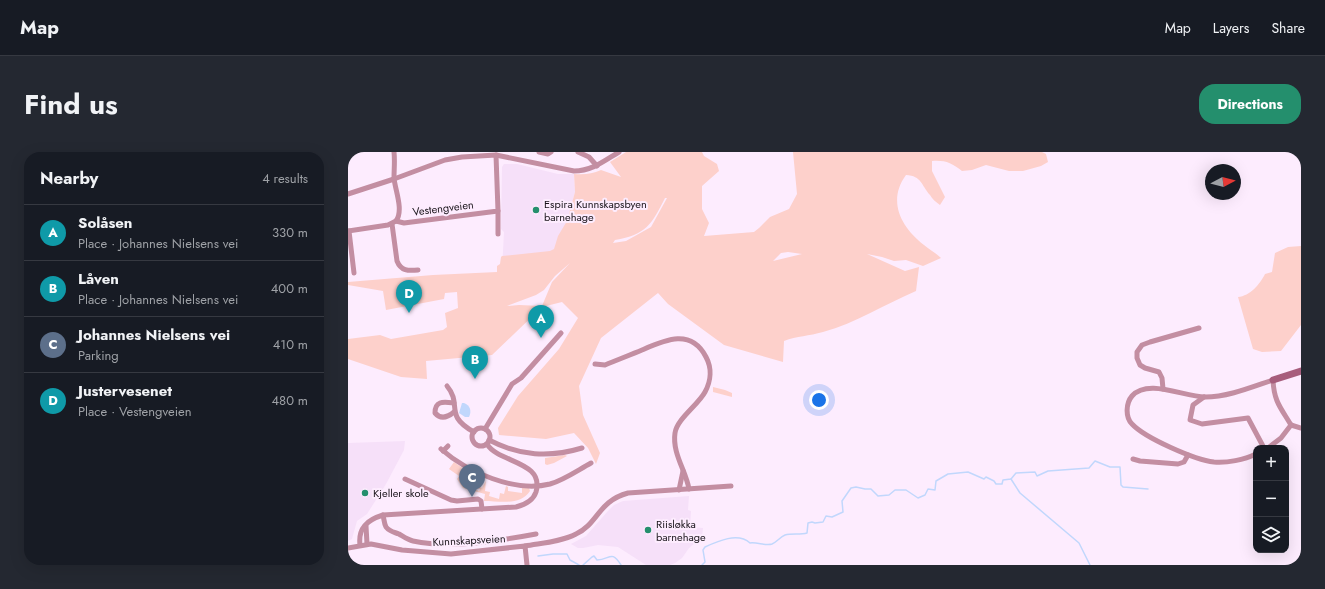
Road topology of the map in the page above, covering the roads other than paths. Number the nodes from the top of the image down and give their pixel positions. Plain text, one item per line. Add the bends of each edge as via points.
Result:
1 (394, 152) edge
2 (539, 152) edge
3 (551, 152) edge
4 (578, 152) edge
5 (619, 152) edge
6 (496, 155) junction
7 (597, 166) junction
8 (394, 179) junction
9 (348, 194) edge
10 (498, 211) junction
11 (394, 223) junction
12 (349, 231) edge
13 (498, 234) dead end
14 (418, 270) dead end
15 (354, 273) dead end
16 (1199, 328) dead end
17 (561, 333) dead end
18 (595, 364) dead end
19 (1301, 371) edge
20 (1273, 380) junction
21 (447, 386) dead end
22 (1162, 389) junction
23 (1204, 397) junction
24 (454, 404) junction
25 (454, 412) junction
26 (1292, 425) junction
27 (1301, 428) edge
28 (484, 429) junction
29 (474, 432) junction
30 (488, 442) junction
31 (1262, 445) edge
32 (1272, 445) edge
33 (448, 446) dead end
34 (582, 448) dead end
35 (1188, 454) junction
36 (1253, 455) edge
37 (1133, 459) dead end
38 (591, 463) dead end
39 (471, 470) junction
40 (683, 471) junction
41 (468, 476) dead end
42 (405, 479) dead end
43 (536, 486) junction
44 (731, 486) dead end
45 (689, 489) junction
46 (679, 490) junction
47 (482, 509) junction
48 (383, 515) junction
49 (366, 526) junction
50 (536, 534) dead end
51 (367, 544) junction
52 (360, 545) junction
53 (525, 546) junction
54 (348, 548) edge
55 (527, 565) edge

1 - 8 street
2 - 3 street
4 - 7 street via 589,157
5 - 7 street
6 - 7 street via 574,171
6 - 8 street via 445,160
6 - 10 street
8 - 9 street
8 - 11 street via 399,209 398,218
10 - 11 street, Vestengveien
10 - 13 street
11 - 12 street, Vestengveien
11 - 14 street via 399,266 406,270
12 - 15 street, Vestengveien
16 - 22 street via 1142,345 1137,352 1140,365 1159,372
17 - 28 street via 521,378 512,384
18 - 40 street via 605,365 665,340 679,338 694,342 703,352 710,368 710,382 704,394 676,427 675,444
19 - 20 street
20 - 23 street via 1227,394
20 - 26 street via 1277,402
21 - 24 street via 452,392
22 - 23 street
22 - 35 street via 1146,388 1132,396 1128,403 1128,417 1142,432
23 - 31 street via 1193,405 1190,420 1202,424 1248,418
24 - 25 street
24 - 25 street via 437,404 435,413 443,417
25 - 29 street via 460,423
26 - 27 street
26 - 32 street
28 - 29 street
28 - 30 street via 488,432
29 - 30 street via 473,440 476,444 482,446
30 - 34 street via 522,453 537,454 561,453
30 - 43 street via 494,452 528,468 534,475
33 - 39 street via 442,450
35 - 36 street via 1215,462 1234,461
35 - 37 street via 1184,462 1178,464
38 - 43 street via 550,484
39 - 41 street
39 - 43 street via 515,485
40 - 45 street
40 - 46 street
42 - 47 street via 451,500 478,499 481,501
43 - 47 street via 534,495 524,504 516,507
44 - 45 street, Kunnskapsveien
45 - 46 street, Kunnskapsveien
46 - 53 street, Kunnskapsveien via 617,496 607,502 577,534
47 - 48 street
48 - 49 street via 370,521
48 - 50 street via 387,527 393,533 412,541 426,543 457,544
49 - 51 street
49 - 52 street via 360,532
51 - 52 street, Kunnskapsveien
51 - 53 street, Kunnskapsveien via 426,553 452,554
52 - 54 street, Kunnskapsveien
53 - 55 street

